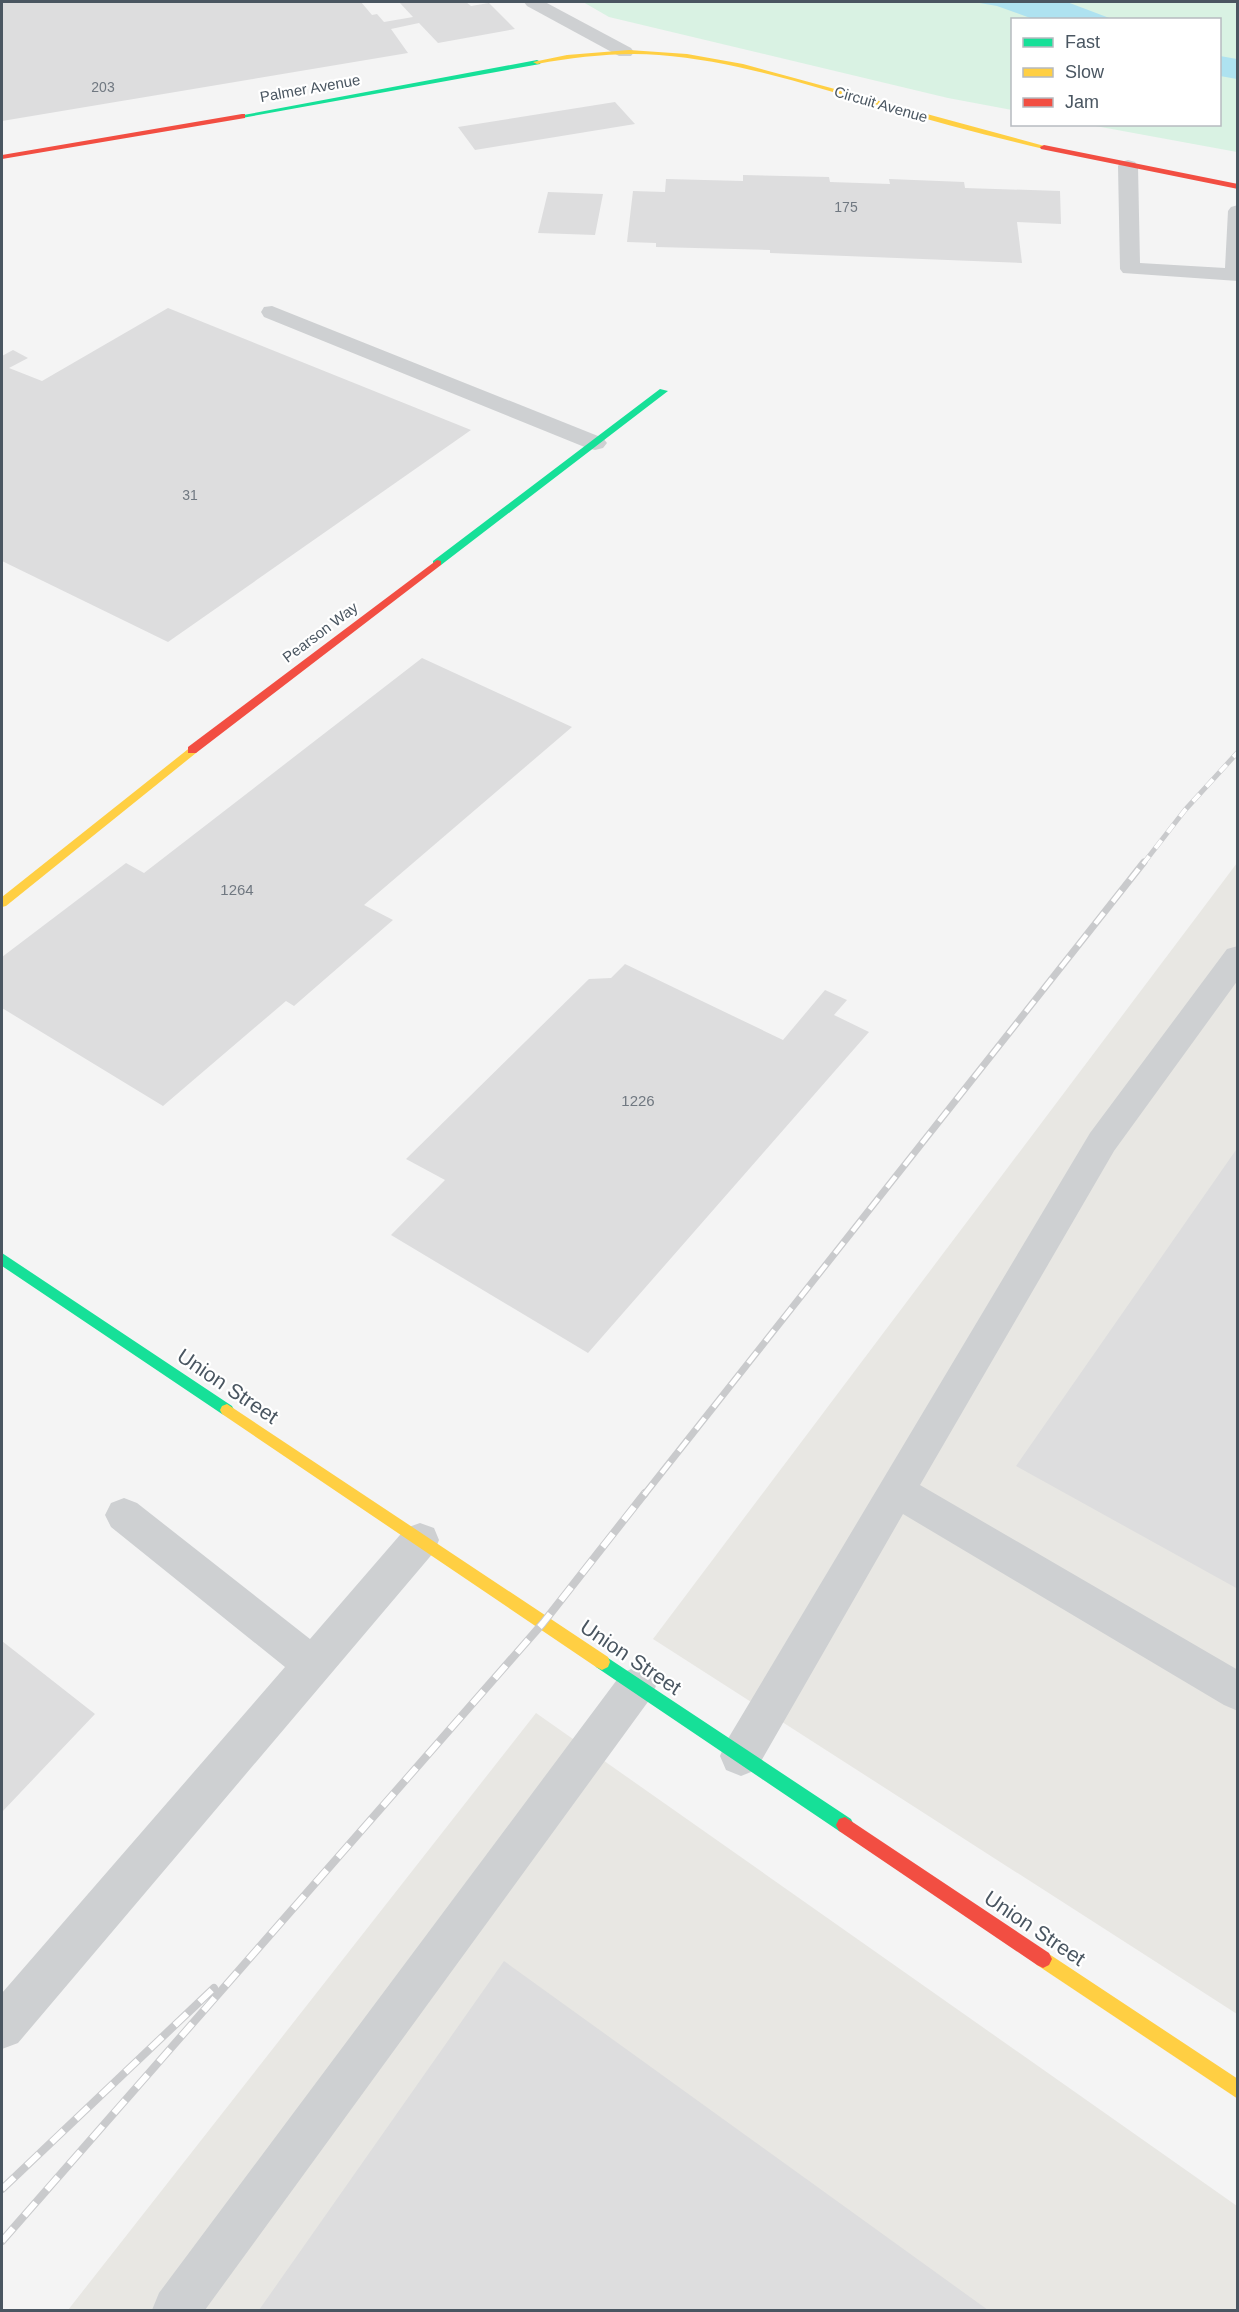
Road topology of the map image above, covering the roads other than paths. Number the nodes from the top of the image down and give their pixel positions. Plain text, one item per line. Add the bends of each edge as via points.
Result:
1 (533, 2) edge
2 (625, 52) junction
3 (2, 157) edge
4 (1128, 166) junction
5 (1238, 187) edge
6 (1238, 211) edge
7 (272, 312) dead end
8 (663, 392) dead end
9 (596, 443) junction
10 (2, 903) edge
11 (1238, 957) edge
12 (2, 1259) edge
13 (897, 1491) junction
14 (123, 1515) dead end
15 (420, 1540) junction
16 (312, 1664) junction
17 (636, 1686) junction
18 (1238, 1692) edge
19 (741, 1756) junction
20 (2, 2027) edge
21 (1238, 2090) edge
22 (176, 2310) edge

1 - 2 street, Circuit Avenue
2 - 3 street, Palmer Avenue via 554,58
2 - 4 street, Circuit Avenue via 690,57 787,77 949,123
4 - 5 street, Circuit Avenue
4 - 6 street via 1130,269 1235,275
7 - 9 street
8 - 9 street, Pearson Way
9 - 10 street, Pearson Way via 223,726
11 - 13 street via 1102,1142
12 - 15 street, Union Street
13 - 18 street
13 - 19 street
14 - 16 street
15 - 16 street
15 - 17 street, Union Street
16 - 20 street
17 - 19 street, Union Street
17 - 22 street
19 - 21 street, Union Street

